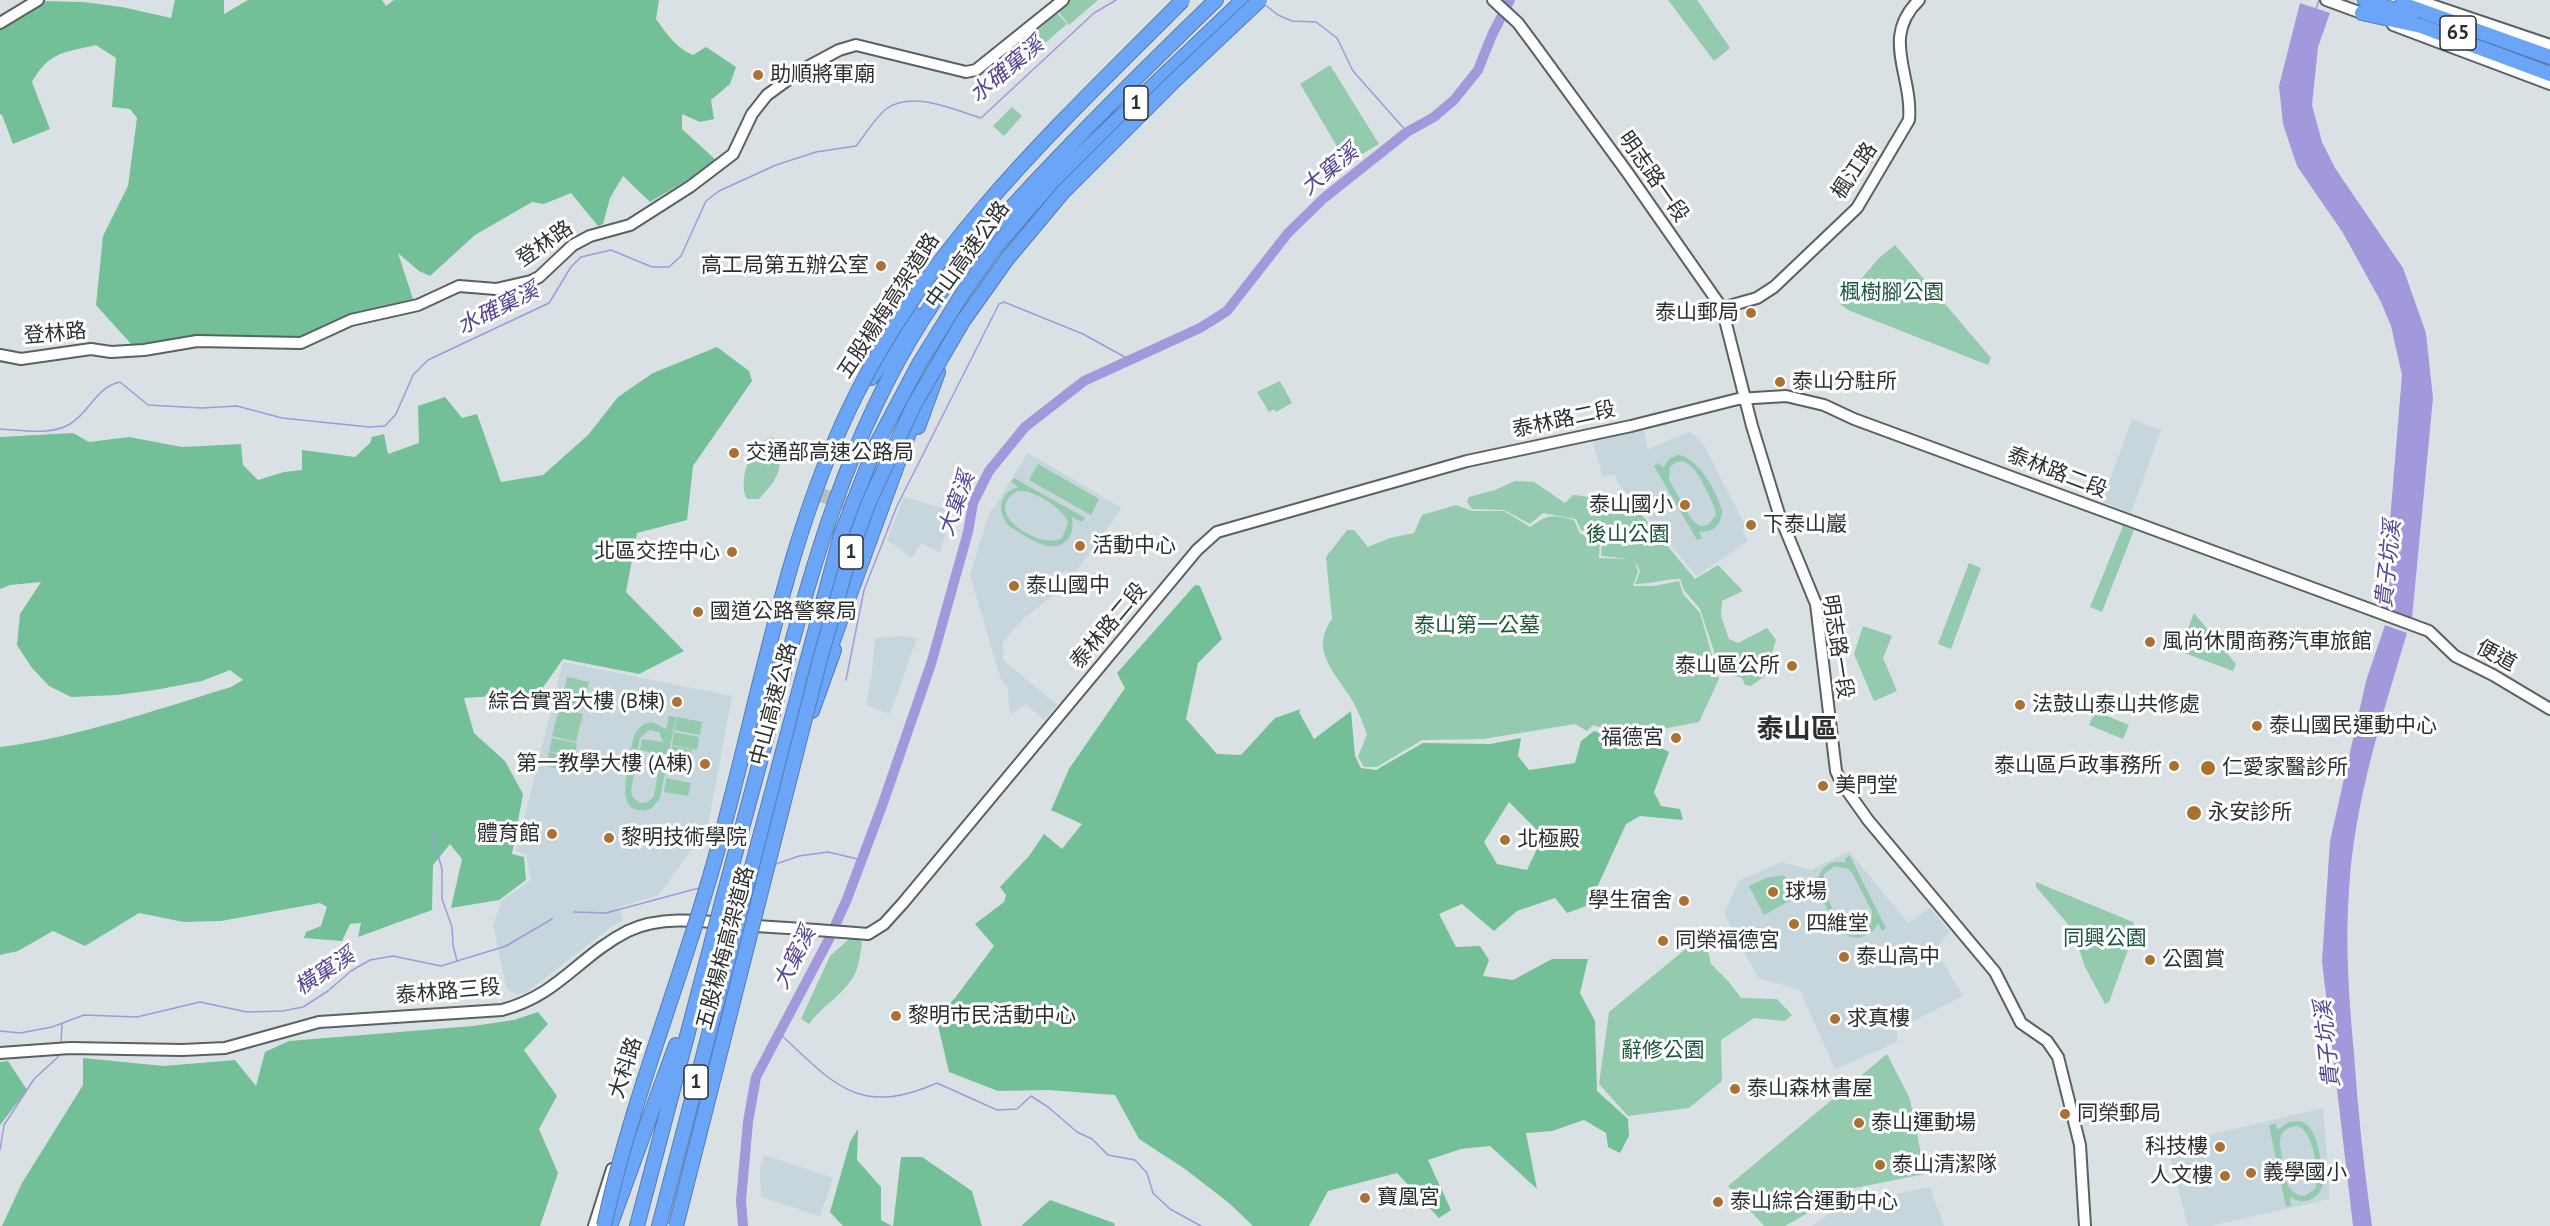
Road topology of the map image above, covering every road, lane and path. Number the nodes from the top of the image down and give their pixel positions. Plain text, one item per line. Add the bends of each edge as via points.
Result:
1 (38, 0) edge
2 (1063, 0) edge
3 (1183, 0) edge
4 (1205, 0) edge
5 (1216, 0) edge
6 (1251, 0) edge
7 (1493, 0) edge
8 (1919, 0) edge
9 (2391, 0) edge
10 (2407, 0) edge
11 (2417, 0) edge
12 (2330, 2) edge
13 (2364, 7) edge
14 (0, 22) edge
15 (2550, 45) edge
16 (2550, 56) edge
17 (1155, 58) junction
18 (2550, 66) edge
19 (2550, 74) edge
20 (2550, 84) edge
21 (1030, 207) junction
22 (978, 243) junction
23 (993, 260) junction
24 (1722, 308) junction
25 (953, 328) junction
26 (0, 355) edge
27 (1745, 398) junction
28 (863, 509) tunnel mouth
29 (879, 514) junction
30 (2429, 631) joint
31 (2550, 709) edge
32 (750, 800) junction
33 (765, 849) junction
34 (745, 905) junction
35 (695, 922) junction
36 (856, 933) joint
37 (737, 939) junction
38 (702, 975) junction
39 (0, 1053) edge
40 (698, 1103) junction
41 (594, 1226) edge
42 (604, 1226) edge
43 (610, 1226) edge
44 (637, 1226) edge
45 (659, 1226) edge
46 (667, 1226) edge
47 (678, 1226) edge
48 (2085, 1226) edge

1 - 14 main road
2 - 26 main road, 登林路 via 976,70 966,72 856,45 839,50 767,95 752,114 733,154 691,186 630,225 573,245 531,281 496,289 459,286 418,305 351,320 301,343 197,341 144,350 91,349 21,359
3 - 42 highway, 五股楊梅高架道路 / 1, bridge via 1010,176 898,322 856,394 794,553 718,850 627,1134
4 - 17 highway
5 - 17 highway, 中山高速公路 / 1
6 - 21 highway, 中山高速公路 / 1 via 1073,162
6 - 23 highway via 1079,166
6 - 47 highway, 五股楊梅高架道路 / 1, bridge via 1063,192 1007,259 963,321 909,416 851,551 820,659
7 - 24 main road, 明志路一段 via 1512,17 1628,172
8 - 24 main road, 楓江路 via 1901,24 1899,41 1910,120 1863,198 1774,287 1757,298
9 - 16 highway, 65
10 - 16 highway
11 - 15 main road
12 - 13 main road
13 - 18 highway, 65
13 - 19 highway
13 - 20 main road
17 - 22 highway, 中山高速公路 / 1
21 - 23 highway
21 - 34 highway, 中山高速公路 / 1 via 963,293 876,445 841,535
22 - 32 highway, 中山高速公路 / 1 via 923,318 854,451 811,575
22 - 32 highway via 914,317 855,400 794,532
23 - 25 highway
24 - 27 main road, 明志路一段
25 - 29 highway
25 - 33 highway
27 - 30 main road, 泰林路二段 via 1786,396 1824,405
27 - 36 main road, 泰林路二段 via 1467,461 1217,532 1197,550 884,924 868,934
27 - 48 main road, 明志路一段 via 1781,519 1816,604 1832,746 1841,782 1995,972 2021,1023 2055,1052 2079,1139
28 - 29 highway
29 - 33 highway via 816,686
30 - 31 main road, 便道 via 2455,656
32 - 38 highway, 中山高速公路 / 1, bridge
33 - 34 highway
34 - 37 highway, 中山高速公路 / 1, bridge
35 - 36 main road, 泰林路三段
35 - 39 main road, 泰林路三段 via 661,922 629,931 546,992 501,1010 319,1023 225,1048 68,1048
35 - 41 main road, 大科路
37 - 40 highway
37 - 45 highway, 中山高速公路 / 1
38 - 43 highway
38 - 44 highway, 中山高速公路 / 1
40 - 46 highway
40 - 47 highway

